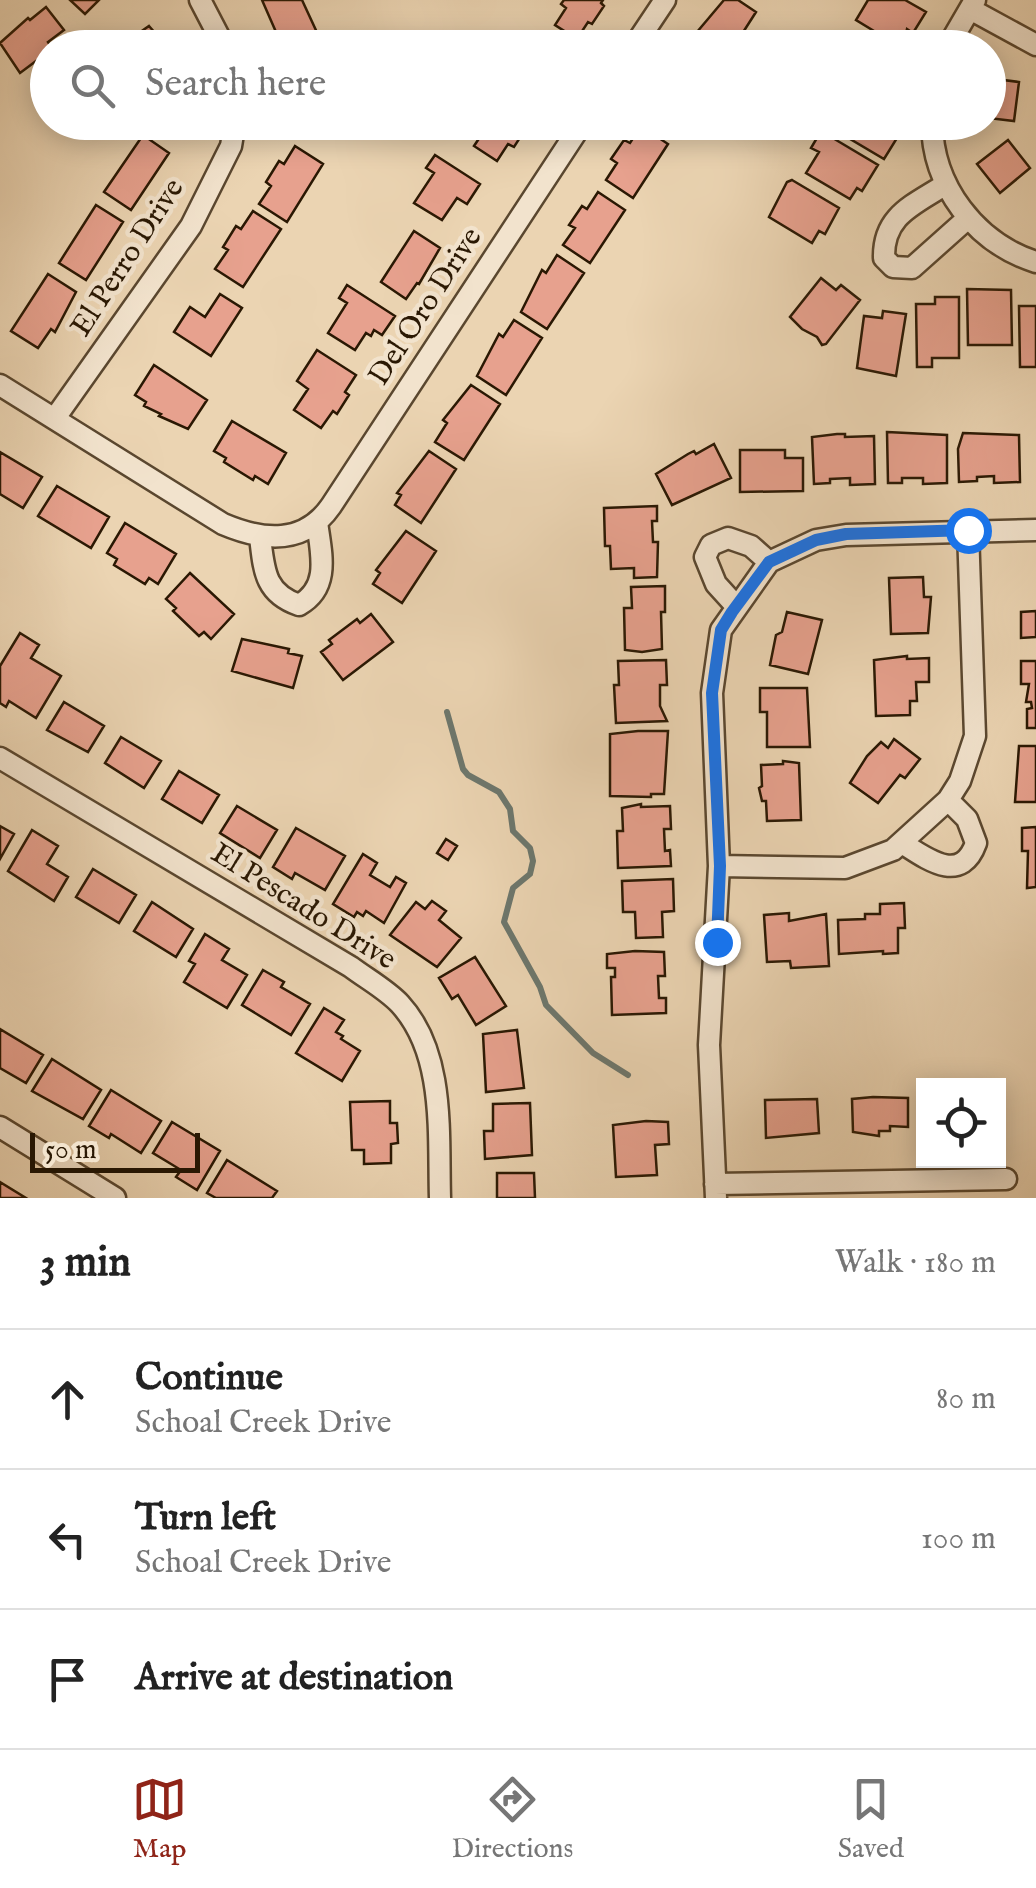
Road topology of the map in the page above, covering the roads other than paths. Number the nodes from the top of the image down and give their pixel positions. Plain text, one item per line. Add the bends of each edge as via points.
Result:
1 (200, 0) edge
2 (665, 0) edge
3 (972, 4) edge
4 (216, 30) edge
5 (645, 30) edge
6 (957, 30) edge
7 (1036, 44) edge
8 (232, 140) edge
9 (572, 140) edge
10 (933, 140) edge
11 (946, 184) junction
12 (968, 218) junction
13 (1036, 262) edge
14 (0, 385) edge
15 (55, 418) junction
16 (317, 522) junction
17 (968, 530) junction
18 (1036, 530) edge
19 (260, 537) junction
20 (769, 562) junction
21 (736, 606) junction
22 (0, 758) edge
23 (948, 800) junction
24 (902, 843) junction
25 (720, 866) junction
26 (0, 1127) edge
27 (1006, 1179) dead end
28 (716, 1191) edge
29 (115, 1198) edge
30 (440, 1198) edge

1 - 4 street
2 - 5 street
3 - 6 street
3 - 7 street
8 - 15 street, El Perro Drive via 191,226
9 - 16 street, Del Oro Drive
10 - 11 street
11 - 12 street
11 - 12 street via 896,218 886,232 884,258 893,268 912,268
12 - 13 street via 996,245
14 - 15 street
15 - 19 street via 223,524
16 - 19 street via 288,537
16 - 19 street via 318,590 299,605 282,599 266,579
17 - 18 street
17 - 20 street via 846,534
17 - 23 street via 975,736
20 - 21 street
20 - 21 street via 728,538 711,545 705,557 709,571
21 - 25 street via 721,630 712,693
22 - 30 street, El Pescado Drive via 351,967 400,1004 430,1060
23 - 24 street
23 - 24 street via 967,819 976,843 972,854 944,866
24 - 25 street via 846,868
25 - 28 street via 708,1045
26 - 29 street
27 - 28 street

